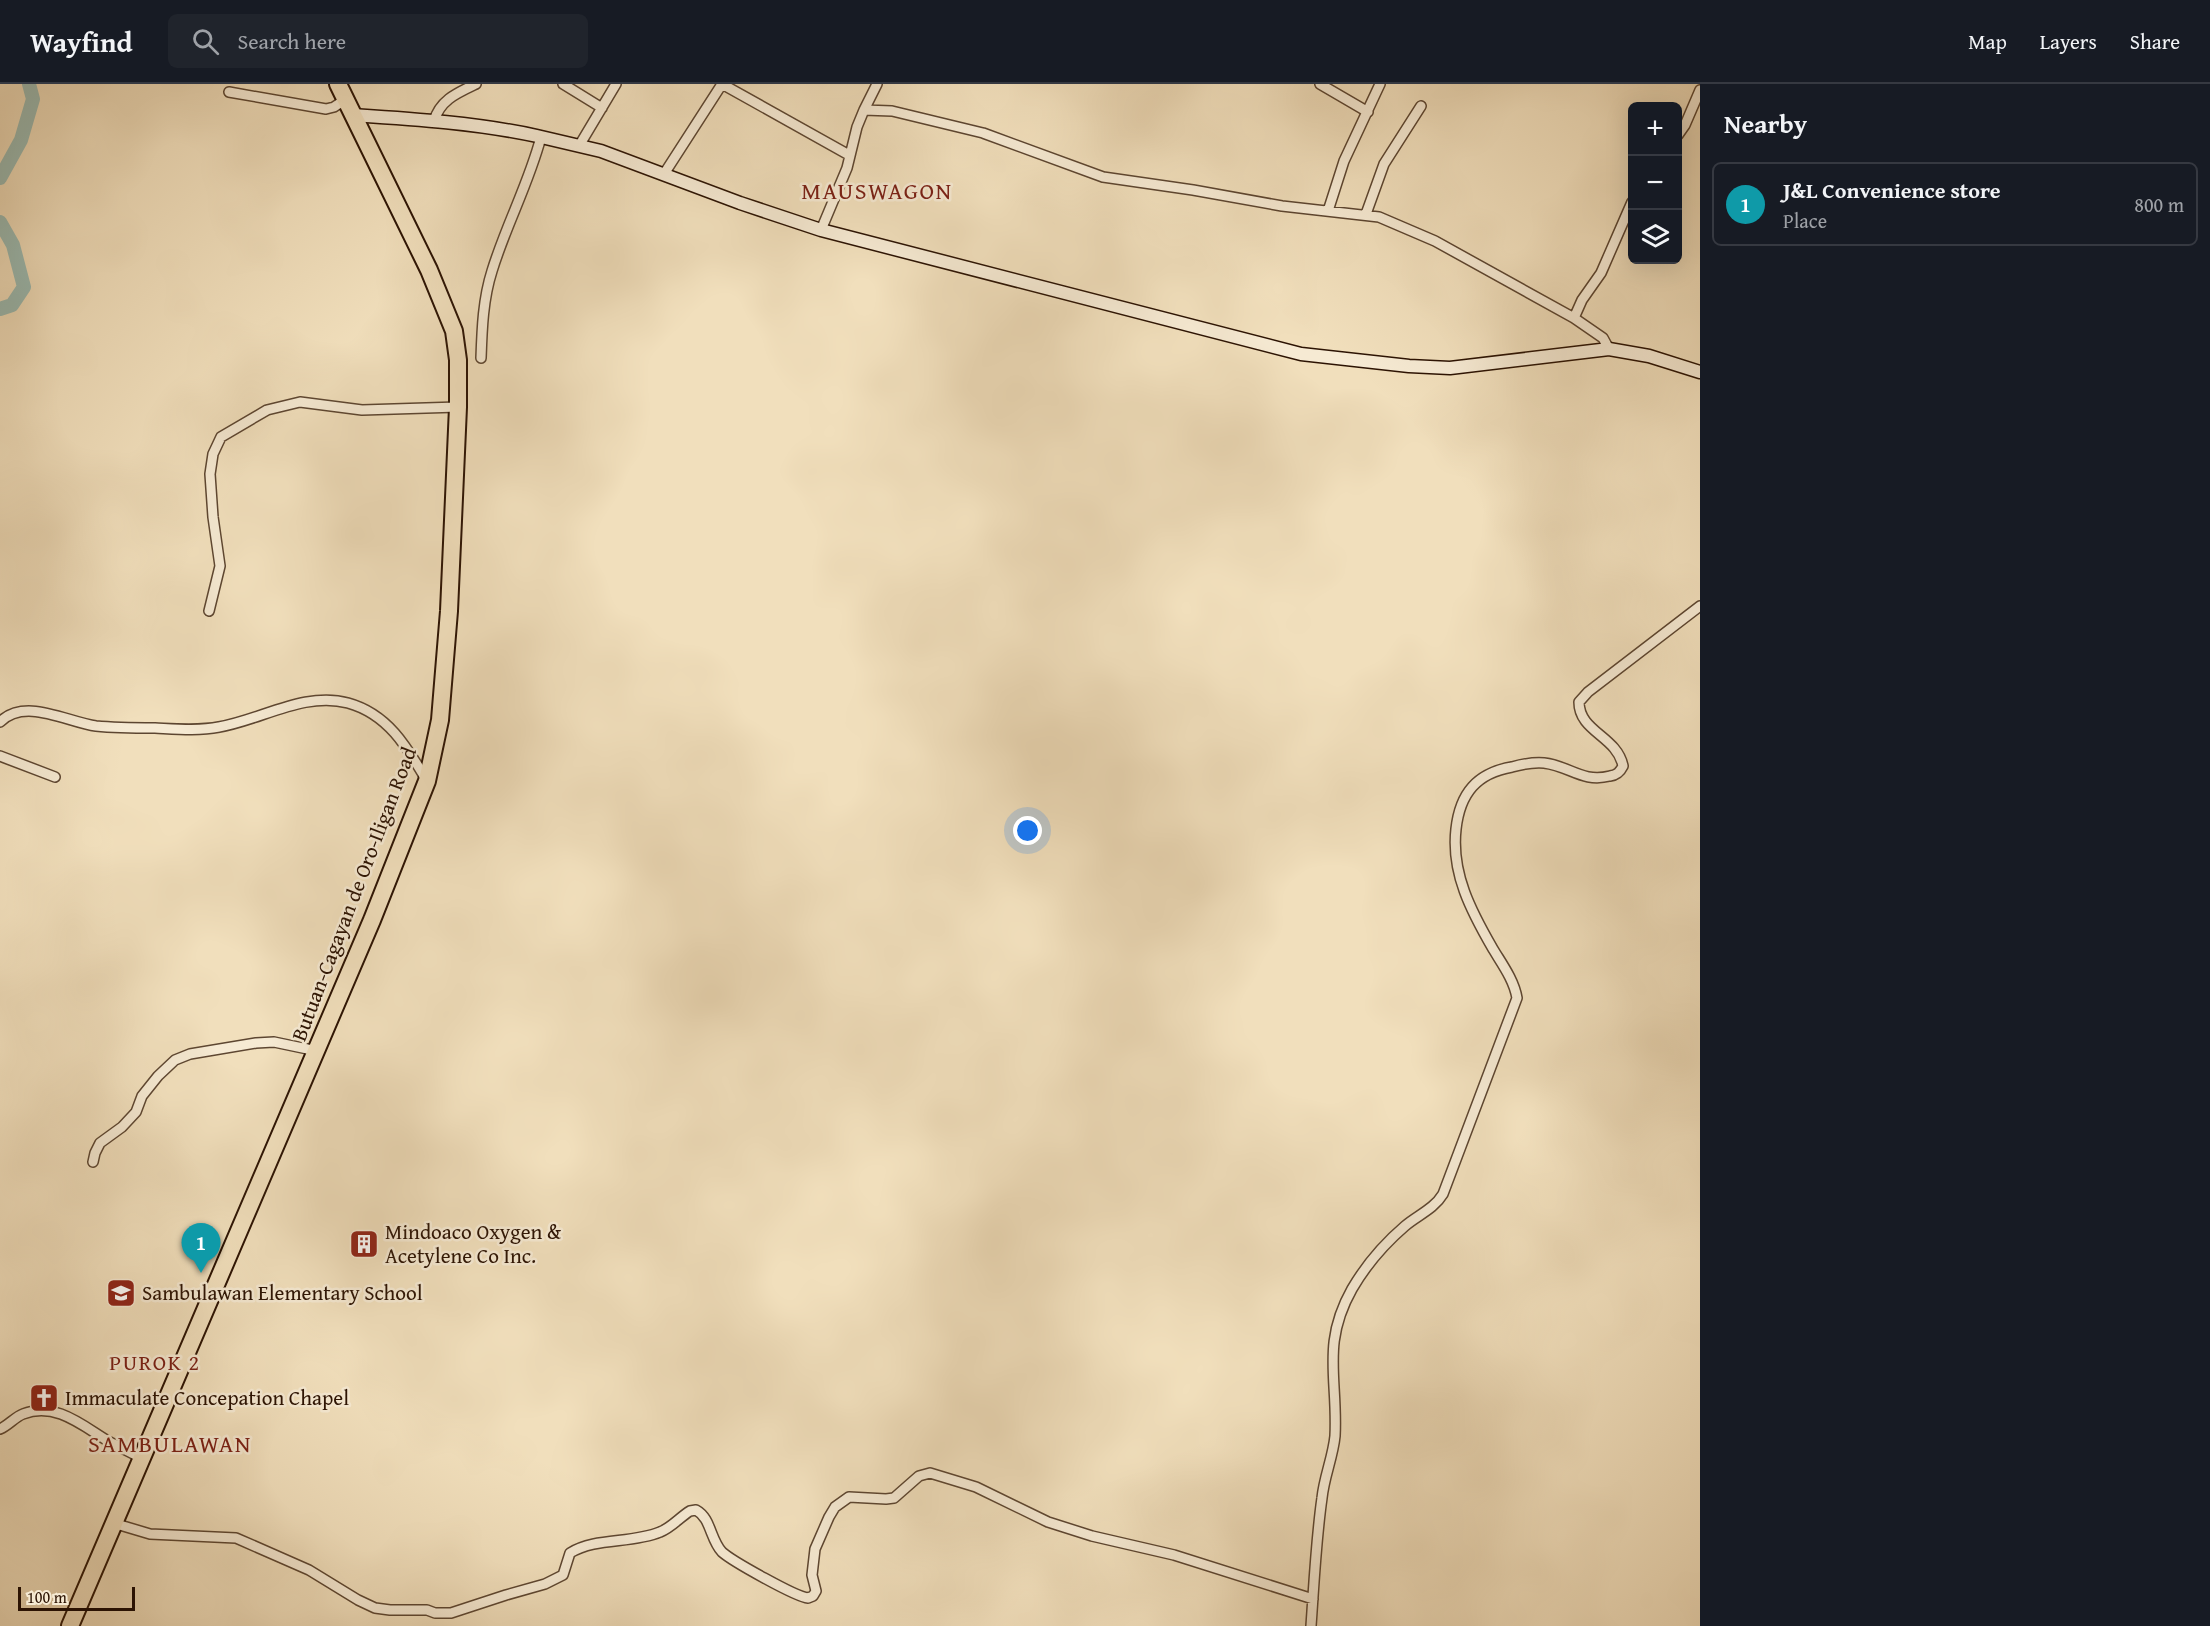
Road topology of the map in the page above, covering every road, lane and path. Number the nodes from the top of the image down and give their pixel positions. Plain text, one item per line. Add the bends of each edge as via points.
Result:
1 (476, 84) edge
2 (563, 84) edge
3 (616, 84) edge
4 (722, 84) edge
5 (877, 84) edge
6 (1320, 84) edge
7 (1380, 84) edge
8 (1700, 90) edge
9 (229, 92) dead end
10 (342, 92) edge
11 (1421, 106) dead end
12 (602, 108) junction
13 (864, 110) junction
14 (1368, 112) junction
15 (353, 115) junction
16 (434, 121) junction
17 (1682, 127) edge
18 (541, 137) junction
19 (579, 146) junction
20 (849, 155) junction
21 (664, 174) junction
22 (1629, 210) edge
23 (1328, 211) junction
24 (1366, 214) junction
25 (821, 230) junction
26 (1574, 318) junction
27 (1609, 349) junction
28 (481, 358) dead end
29 (1700, 372) edge
30 (458, 406) junction
31 (1700, 606) edge
32 (209, 611) dead end
33 (0, 722) edge
34 (0, 756) edge
35 (56, 777) dead end
36 (427, 781) junction
37 (317, 1051) junction
38 (93, 1162) dead end
39 (0, 1429) edge
40 (141, 1458) junction
41 (113, 1523) junction
42 (1312, 1599) junction
43 (70, 1626) edge
44 (1311, 1626) edge

1 - 16 street via 442,103
2 - 12 street
3 - 12 street
4 - 20 street
4 - 21 street
5 - 13 street
6 - 14 street
7 - 14 street
8 - 17 street
9 - 10 street via 326,109 334,107
10 - 15 highway, Butuan-Cagayan de Oro-Iligan Road
11 - 24 street via 1384,164
12 - 19 street
13 - 20 street
13 - 23 street via 892,111 983,133 1102,177
14 - 23 street via 1344,161
15 - 16 street
15 - 30 highway, Butuan-Cagayan de Oro-Iligan Road via 450,317 458,360
16 - 18 street
18 - 19 street
18 - 28 street via 492,271
19 - 21 street
20 - 25 street
21 - 25 street
22 - 26 street via 1601,273
23 - 24 street
24 - 26 street via 1435,241
25 - 27 street via 1320,357 1450,368
26 - 27 street via 1603,338
27 - 29 street via 1649,356
30 - 32 street via 362,410 300,402 267,411 221,437 210,474 220,566
30 - 36 highway, Butuan-Cagayan de Oro-Iligan Road via 444,696
31 - 42 street via 1580,702 1582,717 1619,752 1621,772 1596,779 1556,765 1529,763 1485,775 1464,799 1456,827 1457,872 1517,998 1443,1194 1434,1207 1402,1229 1369,1263 1341,1310 1332,1365 1335,1436 1321,1500
33 - 36 street via 21,711 96,726 205,729 314,701 342,701 369,710 389,725
34 - 35 street
36 - 37 highway, Butuan-Cagayan de Oro-Iligan Road
37 - 38 street via 256,1042 175,1060 142,1096 136,1112 100,1143
37 - 40 highway, Butuan-Cagayan de Oro-Iligan Road
39 - 40 street via 22,1414 36,1411 68,1415
40 - 41 highway, Butuan-Cagayan de Oro-Iligan Road
41 - 42 street via 150,1534 236,1538 309,1570 375,1608 452,1613 563,1575 570,1553 577,1549 662,1532 690,1510 696,1510 706,1519 723,1552 784,1589 808,1598 816,1592 812,1575 815,1549 836,1507 849,1497 894,1498 919,1476 930,1473 976,1487 1048,1522 1174,1555
41 - 43 highway, Butuan-Cagayan de Oro-Iligan Road
42 - 44 street

